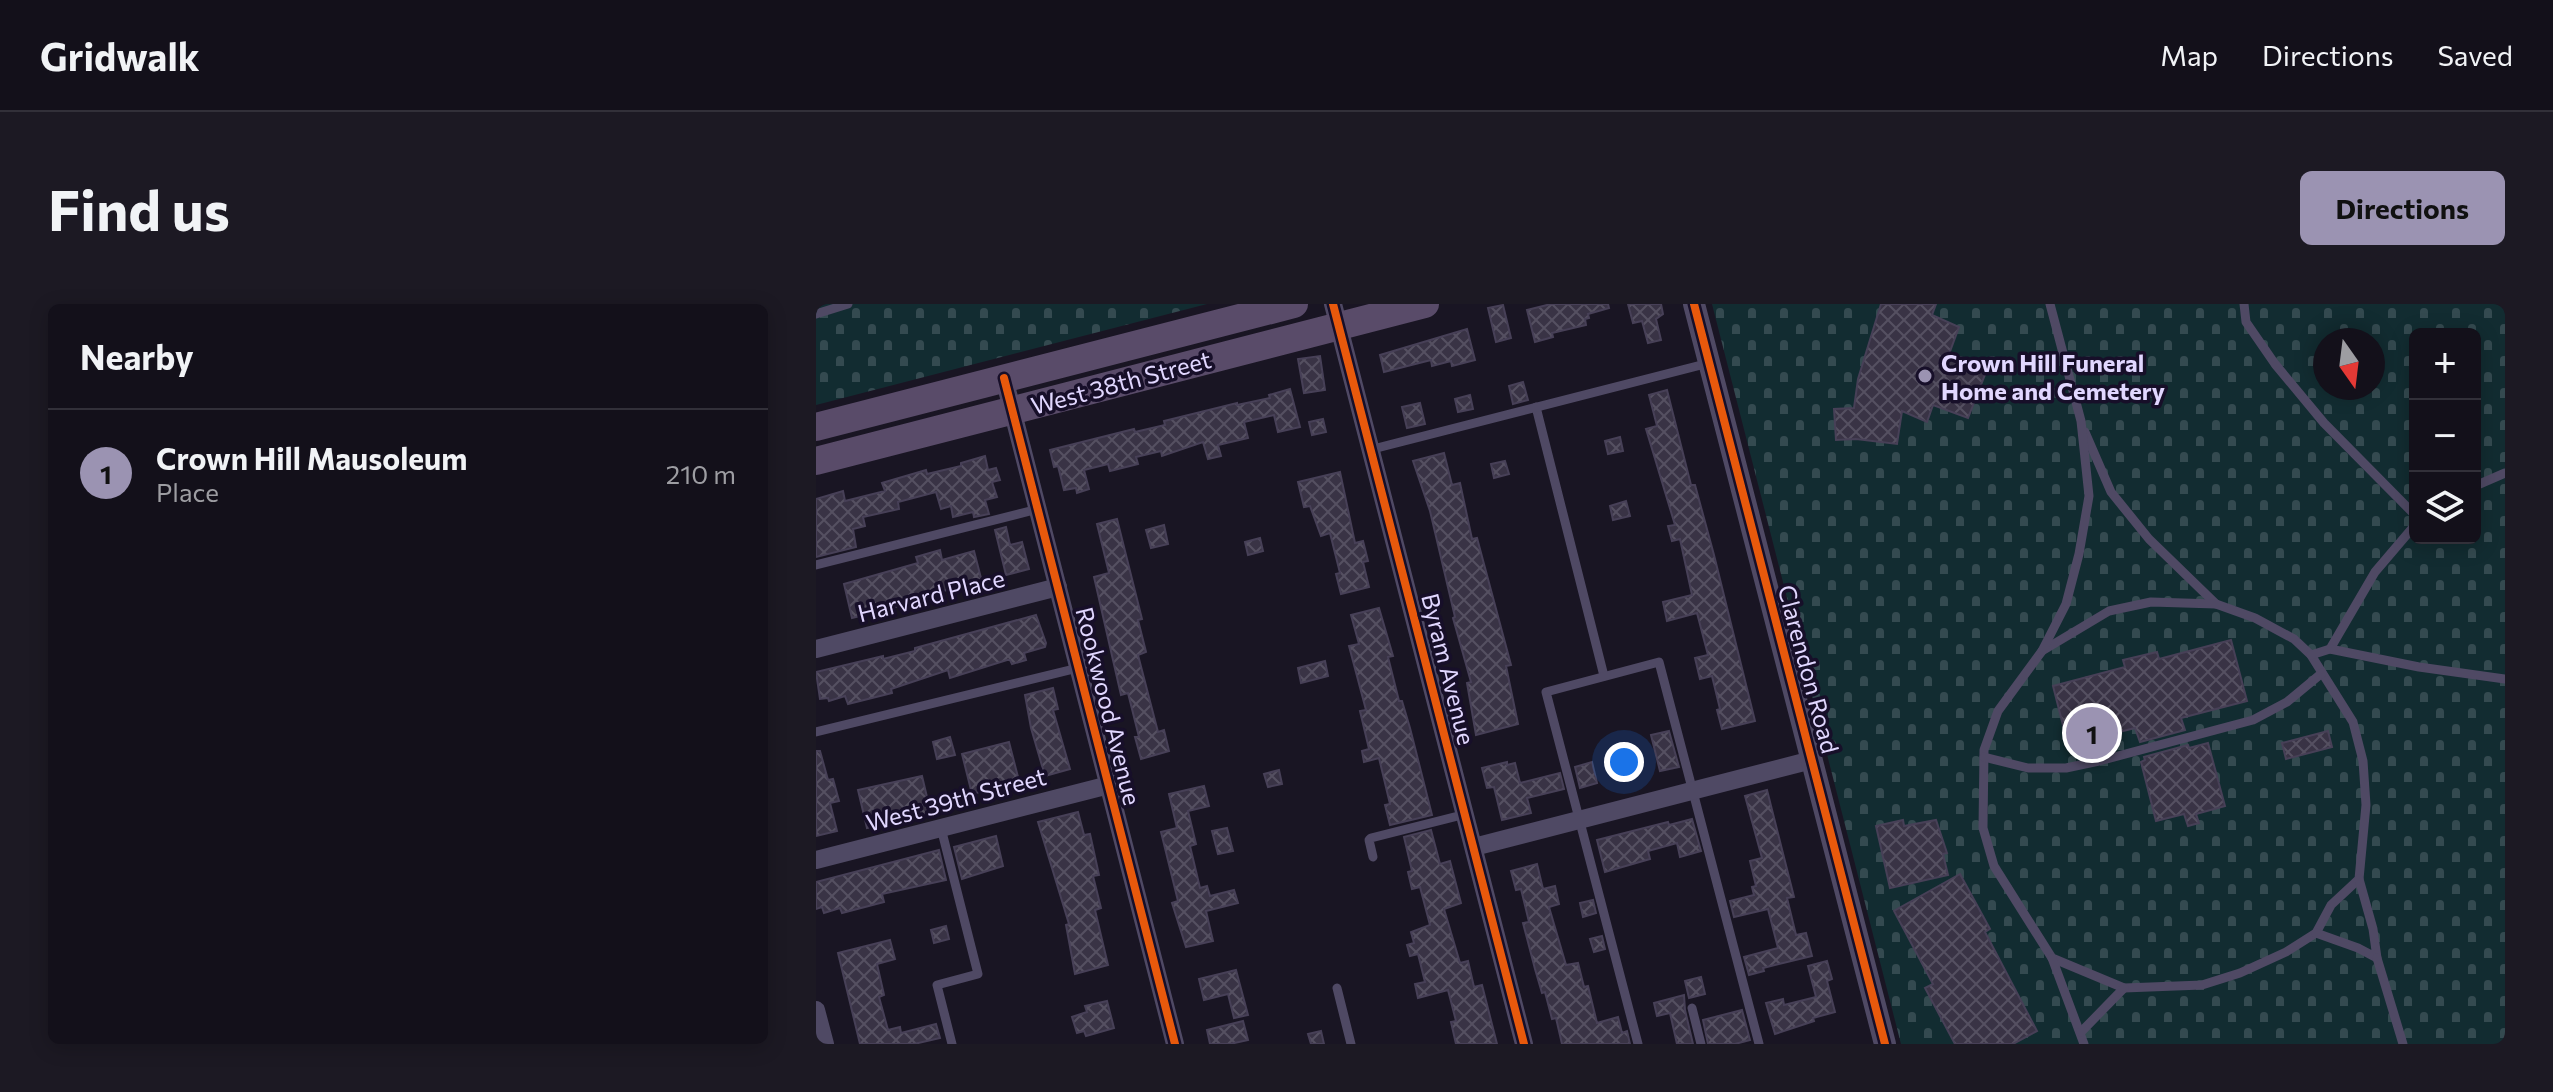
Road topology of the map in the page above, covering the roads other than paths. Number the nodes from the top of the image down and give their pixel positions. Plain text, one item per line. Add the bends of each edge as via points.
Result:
1 (848, 304) edge
2 (1294, 304) edge
3 (1425, 304) edge
4 (1694, 304) edge
5 (2050, 304) edge
6 (2244, 304) edge
7 (833, 306) edge
8 (816, 314) edge
9 (1336, 315) edge
10 (1709, 363) junction
11 (1004, 378) junction
12 (1536, 407) junction
13 (1012, 410) junction
14 (2081, 421) junction
15 (816, 427) edge
16 (1373, 449) junction
17 (816, 461) edge
18 (2505, 473) edge
19 (2481, 483) edge
20 (1038, 509) junction
21 (2409, 509) edge
22 (2409, 532) edge
23 (816, 565) edge
24 (1058, 587) junction
25 (2216, 604) junction
26 (816, 649) edge
27 (2330, 649) junction
28 (2042, 651) junction
29 (2311, 655) junction
30 (1078, 668) junction
31 (2322, 673) junction
32 (1604, 676) junction
33 (2505, 679) edge
34 (816, 732) edge
35 (1984, 757) junction
36 (1812, 760) junction
37 (1109, 785) junction
38 (1693, 791) junction
39 (1466, 814) junction
40 (1580, 820) junction
41 (941, 828) junction
42 (1474, 847) junction
43 (1373, 857) dead end
44 (816, 860) edge
45 (2359, 879) junction
46 (2316, 933) junction
47 (2052, 958) junction
48 (2377, 958) junction
49 (1337, 988) dead end
50 (2124, 988) junction
51 (1692, 1008) dead end
52 (816, 1010) edge
53 (2081, 1032) junction
54 (825, 1044) edge
55 (952, 1044) edge
56 (1175, 1044) edge
57 (1351, 1044) edge
58 (1524, 1044) edge
59 (1638, 1044) edge
60 (1701, 1044) edge
61 (1759, 1044) edge
62 (1884, 1044) edge
63 (2084, 1044) edge
64 (2403, 1044) edge

1 - 7 lane
2 - 11 main road, West 38th Street
3 - 9 main road, West 38th Street
4 - 10 street, Clarendon Road
5 - 14 lane
6 - 21 lane via 2246,322 2275,364 2324,423
7 - 8 lane
9 - 13 main road, West 38th Street
9 - 16 street, Byram Avenue
10 - 12 lane
10 - 36 street, Clarendon Road
11 - 13 street, Rookwood Avenue
11 - 15 main road, West 38th Street
12 - 16 lane
12 - 32 lane
13 - 17 main road, West 38th Street
13 - 20 street, Rookwood Avenue
14 - 25 lane via 2111,492 2149,539
14 - 28 lane via 2089,496 2066,604
16 - 39 street, Byram Avenue
18 - 19 lane
20 - 23 lane
20 - 24 street, Rookwood Avenue
22 - 27 lane via 2375,572
24 - 26 street, Harvard Place
24 - 30 street, Rookwood Avenue
25 - 28 lane via 2151,602 2109,611
25 - 29 lane via 2255,618
27 - 29 lane
27 - 33 lane
28 - 35 lane via 1998,711
29 - 31 lane
30 - 34 lane
30 - 37 street, Rookwood Avenue
31 - 35 lane via 2287,702 2253,720 2099,761 2028,768
31 - 45 lane via 2353,722 2363,761 2366,805
32 - 38 lane via 1659,662
32 - 40 lane via 1546,692
35 - 47 lane via 1983,828 1994,866
36 - 38 street
36 - 62 street, Clarendon Road
37 - 41 street, West 39th Street
37 - 56 street, Rookwood Avenue
38 - 40 street
38 - 61 lane
39 - 42 street, Byram Avenue
39 - 43 lane via 1371,838
40 - 42 street
40 - 59 lane
41 - 44 street, West 39th Street
41 - 55 lane via 978,974 937,985
42 - 58 street, Byram Avenue
45 - 46 lane via 2331,905
45 - 48 lane
46 - 48 lane
46 - 50 lane via 2240,973 2202,985
47 - 50 lane
47 - 53 lane
48 - 64 lane
49 - 57 lane
50 - 53 lane
51 - 60 lane
52 - 54 street
53 - 63 lane

